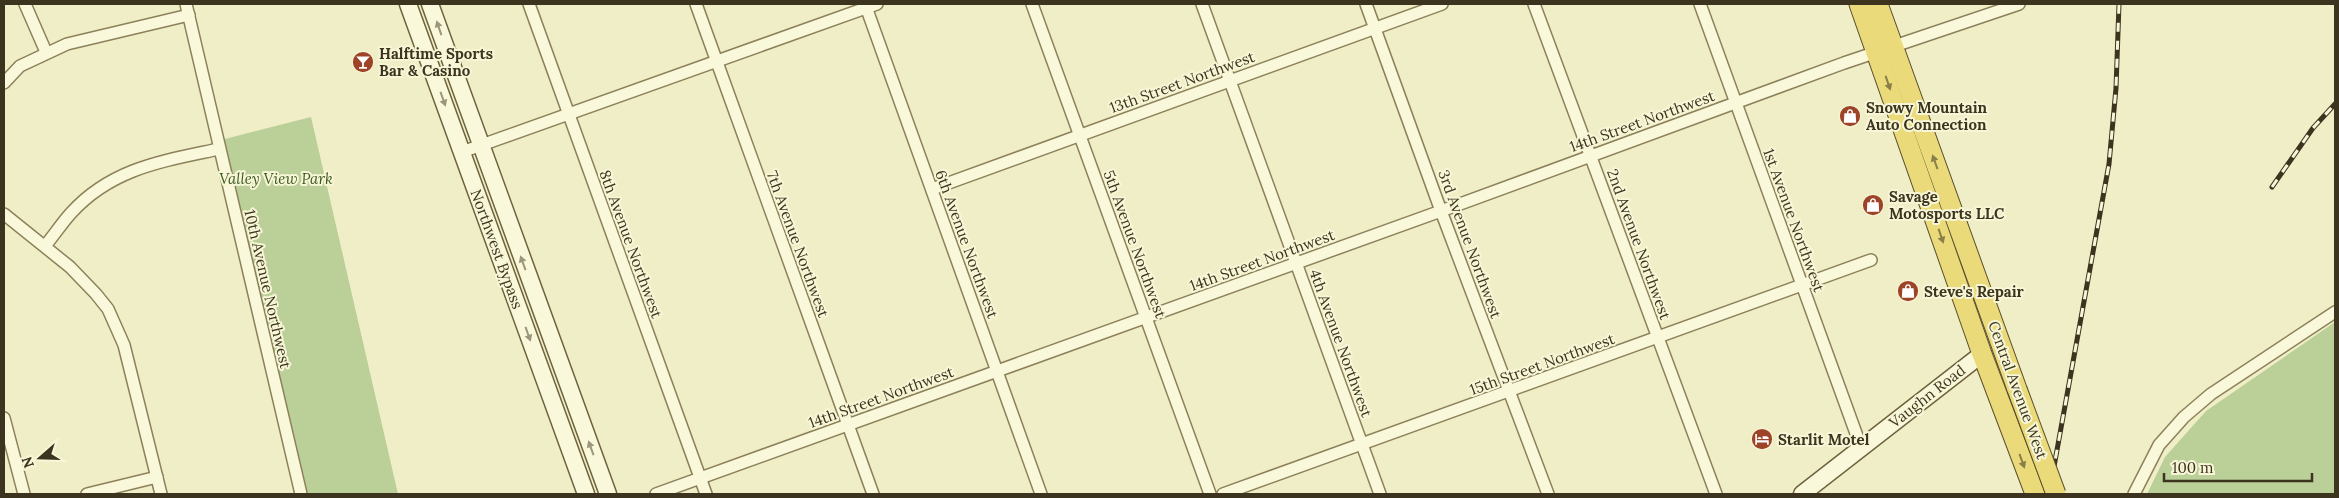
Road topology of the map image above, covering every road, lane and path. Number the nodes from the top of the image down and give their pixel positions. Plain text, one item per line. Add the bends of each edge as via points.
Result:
1 (25, 4) edge
2 (408, 4) edge
3 (430, 4) edge
4 (529, 4) edge
5 (696, 4) edge
6 (1032, 4) edge
7 (1202, 4) edge
8 (1366, 4) edge
9 (1442, 4) edge
10 (1534, 4) edge
11 (1700, 4) edge
12 (1860, 4) edge
13 (1878, 4) edge
14 (2019, 4) edge
15 (869, 5) edge
16 (188, 10) edge
17 (1375, 28) junction
18 (1885, 48) junction
19 (46, 52) junction
20 (717, 61) junction
21 (1230, 80) junction
22 (4, 83) edge
23 (1736, 102) junction
24 (568, 114) junction
25 (1079, 135) junction
26 (480, 145) junction
27 (219, 149) junction
28 (462, 152) junction
29 (1590, 156) junction
30 (932, 189) junction
31 (1441, 211) junction
32 (4, 214) edge
33 (1959, 230) junction
34 (45, 246) junction
35 (1870, 260) dead end
36 (1296, 264) junction
37 (1802, 286) junction
38 (2335, 312) edge
39 (1146, 317) junction
40 (1658, 338) junction
41 (1982, 354) junction
42 (996, 371) junction
43 (1510, 392) junction
44 (2014, 393) junction
45 (4, 418) edge
46 (847, 424) junction
47 (1363, 445) junction
48 (1860, 447) junction
49 (157, 477) junction
50 (700, 479) junction
51 (24, 494) edge
52 (87, 494) edge
53 (161, 494) edge
54 (301, 494) edge
55 (586, 494) edge
56 (608, 494) edge
57 (656, 494) edge
58 (706, 494) edge
59 (873, 494) edge
60 (1041, 494) edge
61 (1210, 494) edge
62 (1224, 494) edge
63 (1380, 494) edge
64 (1548, 494) edge
65 (1716, 494) edge
66 (1802, 494) edge
67 (2035, 494) edge
68 (2056, 494) edge
69 (2134, 494) edge

1 - 19 street
2 -> 28 main road, Northwest Bypass
26 -> 3 main road, Northwest Bypass
4 - 24 street, 8th Avenue Northwest
5 - 20 street, 7th Avenue Northwest
6 - 25 street, 5th Avenue Northwest
7 - 21 street, 4th Avenue Northwest
8 - 17 street, 3rd Avenue Northwest
9 - 17 street, 13th Street Northwest
10 - 29 street, 2nd Avenue Northwest
11 - 23 street, 1st Avenue Northwest
12 - 18 highway, Central Avenue West
13 - 18 highway, Central Avenue West
14 - 18 street, 14th Street Northwest
15 - 20 street
15 - 30 street, 6th Avenue Northwest
16 - 19 street
16 - 27 street, 10th Avenue Northwest
17 - 21 street, 13th Street Northwest
17 - 31 street, 3rd Avenue Northwest
18 - 23 street, 14th Street Northwest
33 -> 18 highway, Central Avenue West
18 -> 41 highway, Central Avenue West
19 - 22 street via 20,66
20 - 24 street
20 - 46 street, 7th Avenue Northwest
21 - 25 street, 13th Street Northwest
21 - 36 street, 4th Avenue Northwest
23 - 29 street, 14th Street Northwest
23 - 37 street, 1st Avenue Northwest
24 - 26 street
24 - 50 street, 8th Avenue Northwest
25 - 30 street, 13th Street Northwest
25 - 39 street, 5th Avenue Northwest
26 - 28 street
56 -> 26 main road, Northwest Bypass
27 - 34 street via 155,162 127,172 99,188 72,212
27 - 54 street, 10th Avenue Northwest
28 -> 55 main road, Northwest Bypass
29 - 31 street, 14th Street Northwest
29 - 40 street, 2nd Avenue Northwest
30 - 42 street, 6th Avenue Northwest
31 - 36 street, 14th Street Northwest
31 - 43 street, 3rd Avenue Northwest
32 - 34 street
33 - 41 highway via 1986,330 1987,345
33 - 44 highway, Central Avenue West
34 - 49 street via 96,294 116,326 124,345
35 - 37 street, 15th Street Northwest
36 - 39 street, 14th Street Northwest
36 - 47 street, 4th Avenue Northwest
37 - 40 street, 15th Street Northwest
37 - 48 street, 1st Avenue Northwest
38 - 69 street via 2211,394 2184,417 2160,445
39 - 42 street, 14th Street Northwest
39 - 61 street, 5th Avenue Northwest
40 - 43 street, 15th Street Northwest
40 - 65 street, 2nd Avenue Northwest
41 - 44 highway via 1998,366
41 - 48 main road, Vaughn Road
41 -> 67 highway, Central Avenue West
42 - 46 street, 14th Street Northwest
42 - 60 street, 6th Avenue Northwest
43 - 47 street, 15th Street Northwest
43 - 64 street, 3rd Avenue Northwest
44 - 68 highway, Central Avenue West, bridge
45 - 51 street
46 - 50 street, 14th Street Northwest
46 - 59 street, 7th Avenue Northwest
47 - 62 street, 15th Street Northwest
47 - 63 street, 4th Avenue Northwest
48 - 66 main road, Vaughn Road
49 - 52 street
49 - 53 street
50 - 57 street, 14th Street Northwest
50 - 58 street, 8th Avenue Northwest

